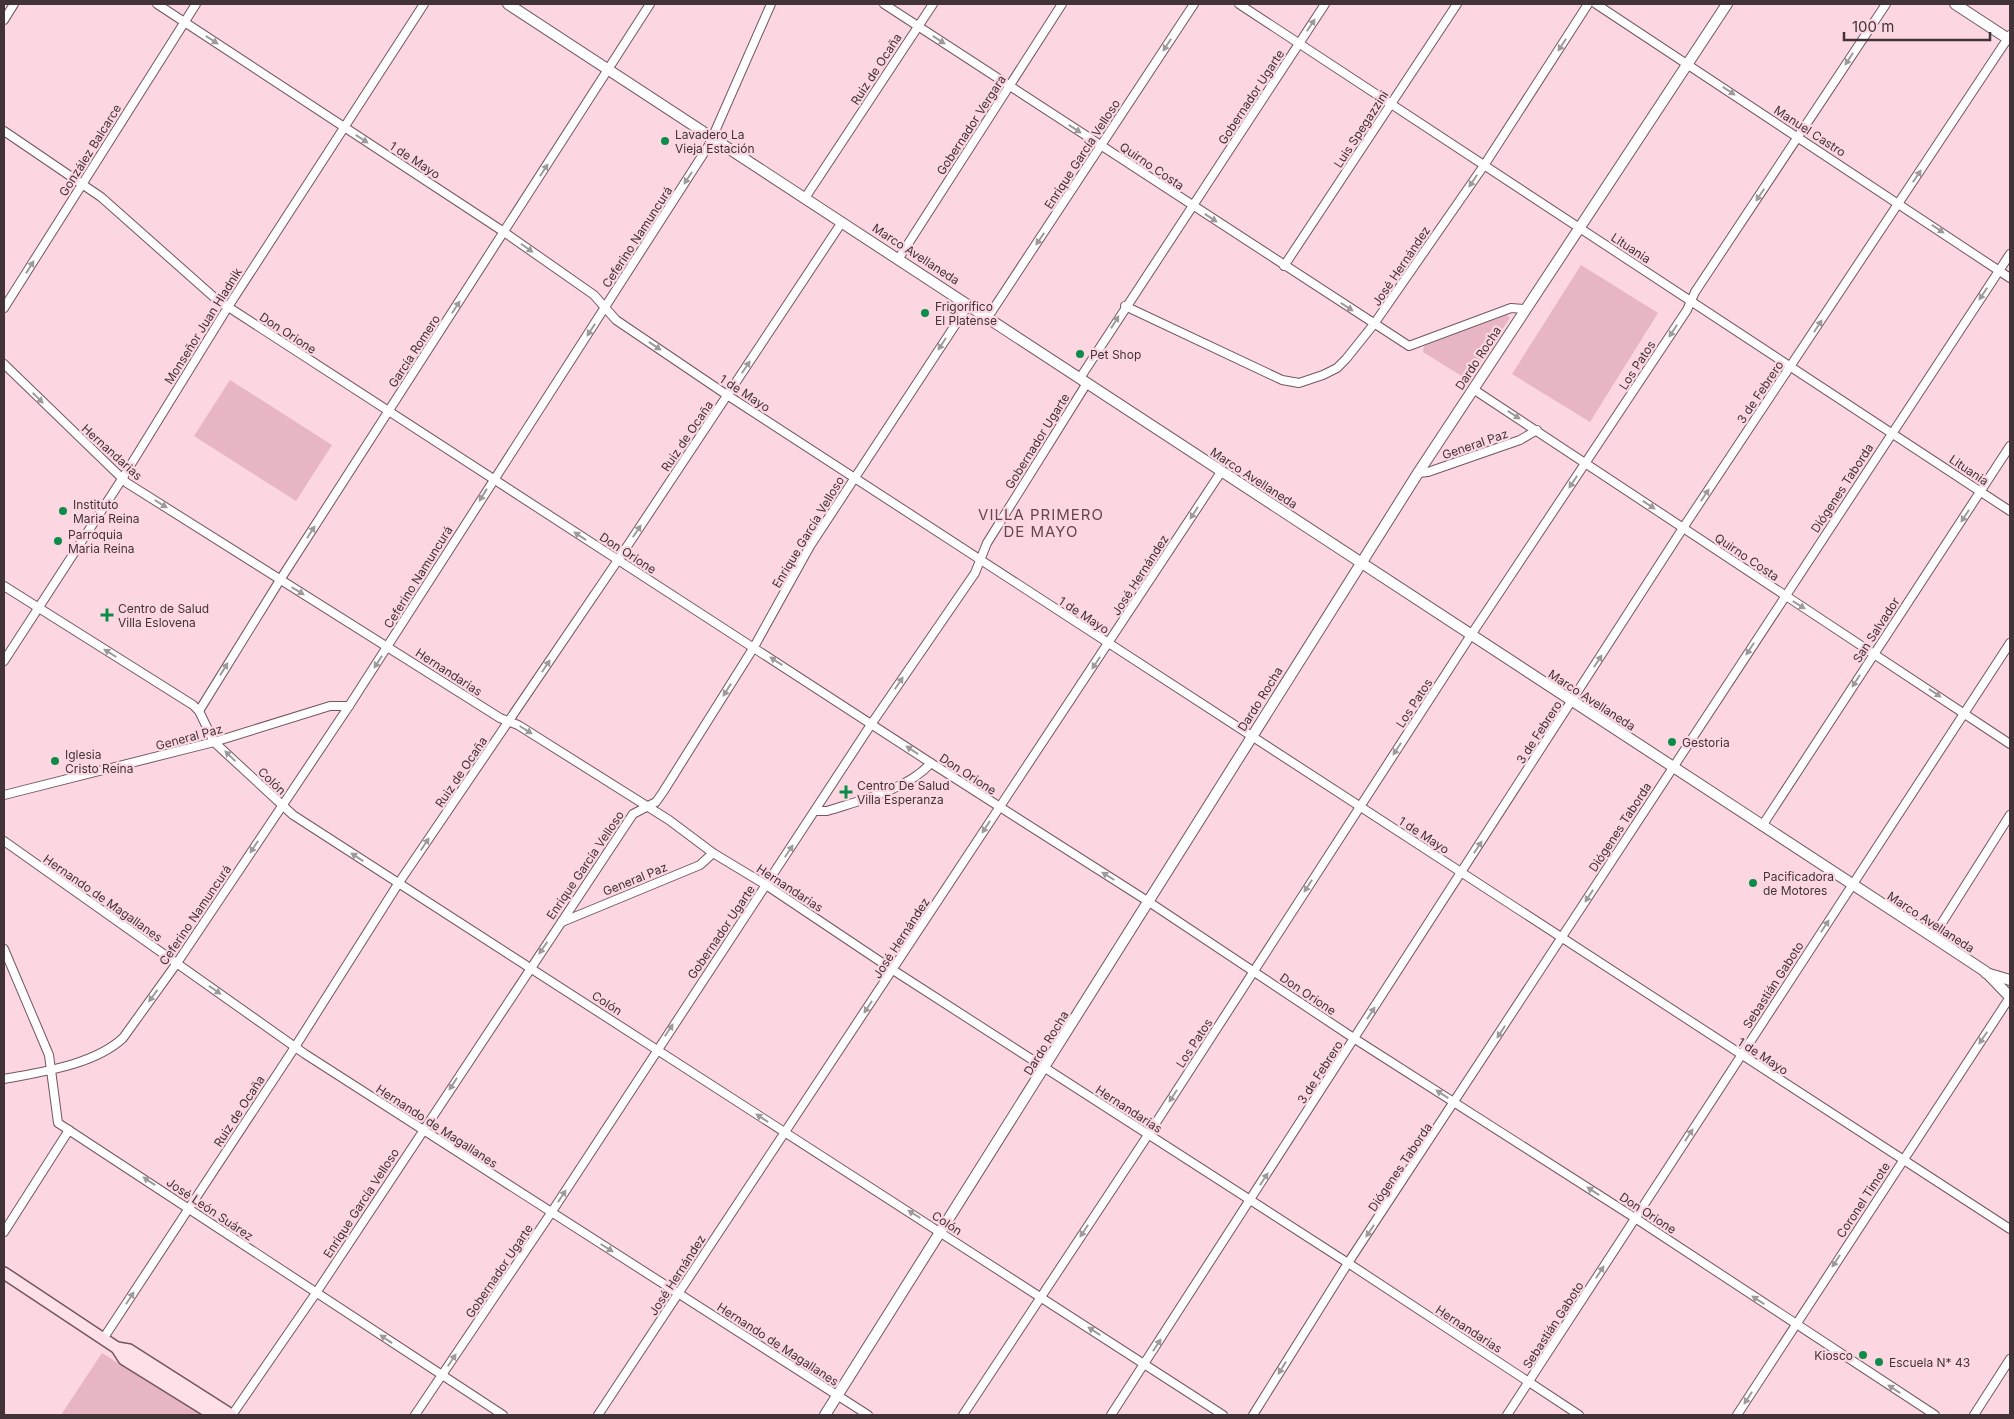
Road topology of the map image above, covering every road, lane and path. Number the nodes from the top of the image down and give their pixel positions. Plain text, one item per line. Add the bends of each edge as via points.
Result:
1 (14, 4) edge
2 (157, 4) edge
3 (196, 4) edge
4 (424, 4) edge
5 (508, 4) edge
6 (650, 4) edge
7 (771, 4) edge
8 (884, 4) edge
9 (933, 4) edge
10 (1062, 4) edge
11 (1194, 4) edge
12 (1239, 4) edge
13 (1325, 4) edge
14 (1457, 4) edge
15 (1588, 4) edge
16 (1596, 4) edge
17 (1728, 4) edge
18 (1886, 4) edge
19 (1955, 4) edge
20 (1967, 8) edge
21 (4, 20) edge
22 (184, 22) junction
23 (918, 26) junction
24 (2010, 38) edge
25 (1299, 43) junction
26 (1688, 64) junction
27 (609, 68) junction
28 (1009, 86) junction
29 (1391, 104) junction
30 (344, 127) junction
31 (4, 131) edge
32 (714, 137) junction
33 (1799, 137) junction
34 (1102, 146) junction
35 (1485, 164) junction
36 (82, 182) junction
37 (805, 198) junction
38 (1899, 203) junction
39 (1193, 206) junction
40 (842, 222) junction
41 (1580, 228) junction
42 (504, 232) junction
43 (2010, 254) edge
44 (899, 258) junction
45 (1284, 266) junction
46 (1999, 270) junction
47 (2010, 278) edge
48 (1691, 300) junction
49 (968, 304) junction
50 (1125, 306) junction
51 (228, 307) junction
52 (4, 308) edge
53 (605, 308) junction
54 (1524, 309) junction
55 (988, 317) junction
56 (1374, 324) junction
57 (4, 364) edge
58 (1791, 367) junction
59 (1083, 380) junction
60 (1473, 389) junction
61 (727, 395) junction
62 (389, 412) junction
63 (1537, 430) junction
64 (1892, 431) junction
65 (2010, 446) edge
66 (1585, 464) junction
67 (1221, 472) junction
68 (1418, 473) junction
69 (854, 477) junction
70 (122, 479) junction
71 (494, 479) junction
72 (1981, 492) junction
73 (2010, 511) edge
74 (1683, 528) junction
75 (618, 560) junction
76 (981, 561) junction
77 (1361, 564) junction
78 (280, 580) junction
79 (4, 586) edge
80 (1785, 596) junction
81 (39, 608) junction
82 (1471, 635) junction
83 (2010, 643) edge
84 (1108, 644) junction
85 (388, 646) junction
86 (754, 647) junction
87 (1875, 652) junction
88 (4, 661) edge
89 (1572, 702) junction
90 (349, 706) junction
91 (199, 710) junction
92 (1965, 714) junction
93 (509, 721) junction
94 (872, 723) junction
95 (1252, 735) junction
96 (214, 742) junction
97 (2010, 744) edge
98 (930, 763) junction
99 (1673, 767) junction
100 (4, 795) edge
101 (281, 806) junction
102 (646, 806) junction
103 (1359, 806) junction
104 (999, 807) junction
105 (816, 811) junction
106 (2010, 815) edge
107 (1762, 826) junction
108 (4, 841) edge
109 (713, 854) junction
110 (1462, 873) junction
111 (398, 884) junction
112 (766, 885) junction
113 (1852, 886) junction
114 (1149, 902) junction
115 (562, 922) junction
116 (1933, 937) junction
117 (1562, 938) junction
118 (4, 949) edge
119 (177, 963) junction
120 (530, 966) junction
121 (893, 970) junction
122 (1254, 971) junction
123 (1986, 972) junction
124 (2010, 980) edge
125 (2010, 997) edge
126 (1355, 1039) junction
127 (295, 1047) junction
128 (657, 1048) junction
129 (1740, 1055) junction
130 (1045, 1067) junction
131 (51, 1070) junction
132 (4, 1079) edge
133 (1455, 1103) junction
134 (68, 1130) junction
135 (423, 1130) junction
136 (785, 1133) junction
137 (1148, 1135) junction
138 (1902, 1159) junction
139 (1250, 1200) junction
140 (189, 1208) junction
141 (551, 1213) junction
142 (1635, 1218) junction
143 (2010, 1229) edge
144 (939, 1231) junction
145 (4, 1232) edge
146 (1348, 1263) junction
147 (4, 1273) edge
148 (316, 1293) junction
149 (679, 1293) junction
150 (1040, 1296) junction
151 (1795, 1324) junction
152 (103, 1338) junction
153 (118, 1348) junction
154 (2010, 1359) edge
155 (1144, 1364) junction
156 (441, 1376) junction
157 (1529, 1382) junction
158 (838, 1395) junction
159 (214, 1415) edge
160 (232, 1415) edge
161 (415, 1415) edge
162 (503, 1415) edge
163 (598, 1415) edge
164 (825, 1415) edge
165 (868, 1415) edge
166 (963, 1415) edge
167 (1111, 1415) edge
168 (1223, 1415) edge
169 (1253, 1415) edge
170 (1507, 1415) edge
171 (1579, 1415) edge
172 (1737, 1415) edge
173 (1935, 1415) edge
174 (1974, 1415) edge

1 - 21 street
2 - 22 street, 1 de Mayo
3 - 22 street, González Balcarce
4 - 30 street, Monseñor Juan Hladnik
5 - 27 street, Marco Avellaneda
6 - 27 street, García Romero
7 - 32 street, Ceferino Namuncurá
8 - 23 street, Quirno Costa
9 - 23 street, Ruiz de Ocaña
10 - 28 street, Gobernador Vergara
11 -> 34 street, Enrique García Velloso
12 - 25 street, Lituania
25 -> 13 street, Gobernador Ugarte
14 - 29 street, Luis Spegazzini
15 -> 35 street, José Hernández
16 - 26 street, Manuel Castro
17 - 26 street, Dardo Rocha
18 -> 33 street, Los Patos
19 - 20 street
20 - 24 street
22 -> 30 street, 1 de Mayo
22 - 36 street, González Balcarce
23 -> 28 street, Quirno Costa
23 - 37 street, Ruiz de Ocaña
38 -> 24 street, 3 de Febrero
25 - 29 street, Lituania
25 - 39 street, Gobernador Ugarte
26 -> 33 street, Manuel Castro
26 - 41 street, Dardo Rocha
27 - 32 street, Marco Avellaneda
42 -> 27 street, García Romero
28 -> 34 street, Quirno Costa
28 - 44 street, Gobernador Vergara
29 - 35 street, Lituania
29 - 45 street, Luis Spegazzini
30 -> 42 street, 1 de Mayo
30 - 51 street, Monseñor Juan Hladnik
31 - 36 street, Don Orione
32 - 37 street, Marco Avellaneda
32 -> 53 street, Ceferino Namuncurá
33 - 38 street, Manuel Castro
33 -> 48 street, Los Patos
34 - 39 street, Quirno Costa
34 -> 55 street, Enrique García Velloso
35 - 41 street, Lituania
35 -> 56 street, José Hernández
36 - 51 street, Don Orione
52 -> 36 street, González Balcarce
37 - 40 street, Marco Avellaneda
38 -> 46 street, Manuel Castro
58 -> 38 street, 3 de Febrero
39 -> 45 street, Quirno Costa
39 - 50 street, Gobernador Ugarte
40 - 44 street, Marco Avellaneda
61 -> 40 street, Ruiz de Ocaña
41 - 48 street, Lituania
41 - 54 street, Dardo Rocha
42 -> 53 street, 1 de Mayo via 594,295
62 -> 42 street, García Romero
43 - 46 street, Diógenes Taborda
44 - 49 street, Marco Avellaneda
45 -> 56 street, Quirno Costa
46 - 47 street, Manuel Castro
46 -> 64 street, Diógenes Taborda
48 - 58 street, Lituania
48 -> 66 street, Los Patos
49 - 55 street, Marco Avellaneda
49 -> 69 street, Enrique García Velloso
50 - 56 street, José Hernández via 1292,383 1323,376 1337,368
59 -> 50 street, Gobernador Ugarte
51 - 62 street, Don Orione
51 - 70 street, Monseñor Juan Hladnik
53 -> 61 street, 1 de Mayo via 616,320
53 -> 71 street, Ceferino Namuncurá
54 - 56 street, Quirno Costa via 1511,308 1408,346
54 - 60 street, Dardo Rocha
55 - 59 street, Marco Avellaneda
57 -> 70 street, Hernandarias
58 - 64 street, Lituania
74 -> 58 street, 3 de Febrero
59 - 67 street, Marco Avellaneda
59 - 76 street, Gobernador Ugarte via 987,543
60 -> 63 street, Quirno Costa
60 - 68 street, Dardo Rocha
61 - 69 street, 1 de Mayo
75 -> 61 street, Ruiz de Ocaña
62 - 71 street, Don Orione
78 -> 62 street, García Romero
63 - 66 street, Quirno Costa
63 - 68 street, General Paz via 1520,440
64 - 72 street, Lituania
64 - 80 street, Diógenes Taborda
65 - 72 street, San Salvador
66 -> 74 street, Quirno Costa
66 -> 82 street, Los Patos
67 - 77 street, Marco Avellaneda
67 -> 84 street, José Hernández
68 - 77 street, Dardo Rocha
69 - 76 street, 1 de Mayo
69 - 86 street, Enrique García Velloso via 810,546
70 -> 78 street, Hernandarias
70 - 81 street, Monseñor Juan Hladnik
75 -> 71 street, Don Orione
71 -> 85 street, Ceferino Namuncurá
72 - 73 street, Lituania
72 -> 87 street, San Salvador
74 - 80 street, Quirno Costa
89 -> 74 street, 3 de Febrero
75 - 86 street, Don Orione
93 -> 75 street, Ruiz de Ocaña
76 - 84 street, 1 de Mayo
94 -> 76 street, Gobernador Ugarte
77 - 82 street, Marco Avellaneda
77 - 95 street, Dardo Rocha
78 -> 85 street, Hernandarias
91 -> 78 street, García Romero
79 - 81 street
80 -> 87 street, Quirno Costa
80 -> 99 street, Diógenes Taborda
81 - 88 street, Monseñor Juan Hladnik
91 -> 81 street
82 - 89 street, Marco Avellaneda
82 -> 103 street, Los Patos
83 - 92 street, Sebastián Gaboto
84 - 95 street, 1 de Mayo
84 -> 104 street, José Hernández
85 -> 90 street, Ceferino Namuncurá
85 - 93 street, Hernandarias
94 -> 86 street, Don Orione
86 -> 102 street, Enrique García Velloso via 663,792 656,802
87 -> 92 street, Quirno Costa
87 -> 107 street, San Salvador
89 - 99 street, Marco Avellaneda
110 -> 89 street, 3 de Febrero
90 - 96 street, General Paz via 330,706
90 - 101 street, Ceferino Namuncurá
91 - 96 street, Colón
92 - 97 street, Quirno Costa
92 - 113 street, Sebastián Gaboto
93 -> 102 street, Hernandarias
111 -> 93 street, Ruiz de Ocaña
98 -> 94 street, Don Orione
94 - 105 street, Gobernador Ugarte
95 - 103 street, 1 de Mayo
95 - 114 street, Dardo Rocha
96 - 100 street, General Paz
101 -> 96 street, Colón
98 - 104 street, Don Orione
98 - 105 street via 921,774 894,787 827,811
99 - 107 street, Marco Avellaneda
99 -> 117 street, Diógenes Taborda
111 -> 101 street, Colón
101 -> 119 street, Ceferino Namuncurá
102 - 109 street, Hernandarias via 670,820
102 - 115 street, Enrique García Velloso via 633,814
103 - 110 street, 1 de Mayo
103 -> 122 street, Los Patos
114 -> 104 street, Don Orione
104 -> 121 street, José Hernández
112 -> 105 street, Gobernador Ugarte
106 - 116 street
107 - 113 street, Marco Avellaneda
108 - 119 street, Hernando de Magallanes
109 - 112 street, Hernandarias
109 - 115 street, General Paz via 700,865
110 - 117 street, 1 de Mayo
126 -> 110 street, 3 de Febrero
111 - 120 street, Colón
111 - 127 street, Ruiz de Ocaña
112 - 121 street, Hernandarias
128 -> 112 street, Gobernador Ugarte
113 - 116 street, Marco Avellaneda
129 -> 113 street, Sebastián Gaboto
114 - 122 street, Don Orione
114 - 130 street, Dardo Rocha
115 -> 120 street, Enrique García Velloso
116 - 123 street, Marco Avellaneda
117 - 129 street, 1 de Mayo
117 -> 133 street, Diógenes Taborda
118 - 131 street, José León Suárez via 49,1055
119 -> 127 street, Hernando de Magallanes
119 -> 131 street, Ceferino Namuncurá via 114,1046
120 - 128 street, Colón
120 -> 135 street, Enrique García Velloso
121 - 130 street, Hernandarias
121 -> 136 street, José Hernández
122 - 126 street, Don Orione
122 -> 137 street, Los Patos
123 - 124 street, Marco Avellaneda
123 - 125 street, Marco Avellaneda
125 -> 138 street, Coronel Timote
133 -> 126 street, Don Orione
139 -> 126 street, 3 de Febrero
127 - 135 street, Hernando de Magallanes
127 - 140 street, Ruiz de Ocaña
136 -> 128 street, Colón
141 -> 128 street, Gobernador Ugarte
129 - 138 street, 1 de Mayo
142 -> 129 street, Sebastián Gaboto
130 - 137 street, Hernandarias
130 - 144 street, Dardo Rocha
131 - 132 street, Ceferino Namuncurá
131 - 134 street, José León Suárez via 56,1116 58,1123
142 -> 133 street, Don Orione
133 -> 146 street, Diógenes Taborda
140 -> 134 street, José León Suárez
134 - 145 street
135 - 141 street, Hernando de Magallanes
135 - 148 street, Enrique García Velloso
144 -> 136 street, Colón
136 - 149 street, José Hernández
137 - 139 street, Hernandarias
137 -> 150 street, Los Patos
138 - 143 street, 1 de Mayo
138 -> 151 street, Coronel Timote
139 - 146 street, Hernandarias
155 -> 139 street, 3 de Febrero
140 - 148 street, José León Suárez
152 -> 140 street, Ruiz de Ocaña
141 -> 149 street, Hernando de Magallanes
156 -> 141 street, Gobernador Ugarte
151 -> 142 street, Don Orione
157 -> 142 street, Sebastián Gaboto
144 - 150 street, Colón
144 - 158 street, Dardo Rocha
146 - 157 street, Hernandarias
146 -> 169 street, Diógenes Taborda
147 - 152 main road
156 -> 148 street, José León Suárez
148 - 160 street, Enrique García Velloso
149 - 158 street, Hernando de Magallanes
149 - 163 street, José Hernández
155 -> 150 street, Colón
150 - 166 street, Los Patos
151 -> 172 street, Coronel Timote
173 -> 151 street, Don Orione
152 - 153 main road
153 - 159 main road via 124,1359
153 - 160 main road via 129,1350
154 - 174 street
155 - 167 street, 3 de Febrero
155 - 168 street, Colón
156 - 161 street, Gobernador Ugarte
156 - 162 street, José León Suárez
157 - 170 street, Sebastián Gaboto
157 - 171 street, Hernandarias
158 - 164 street, Dardo Rocha
158 - 165 street, Hernando de Magallanes

